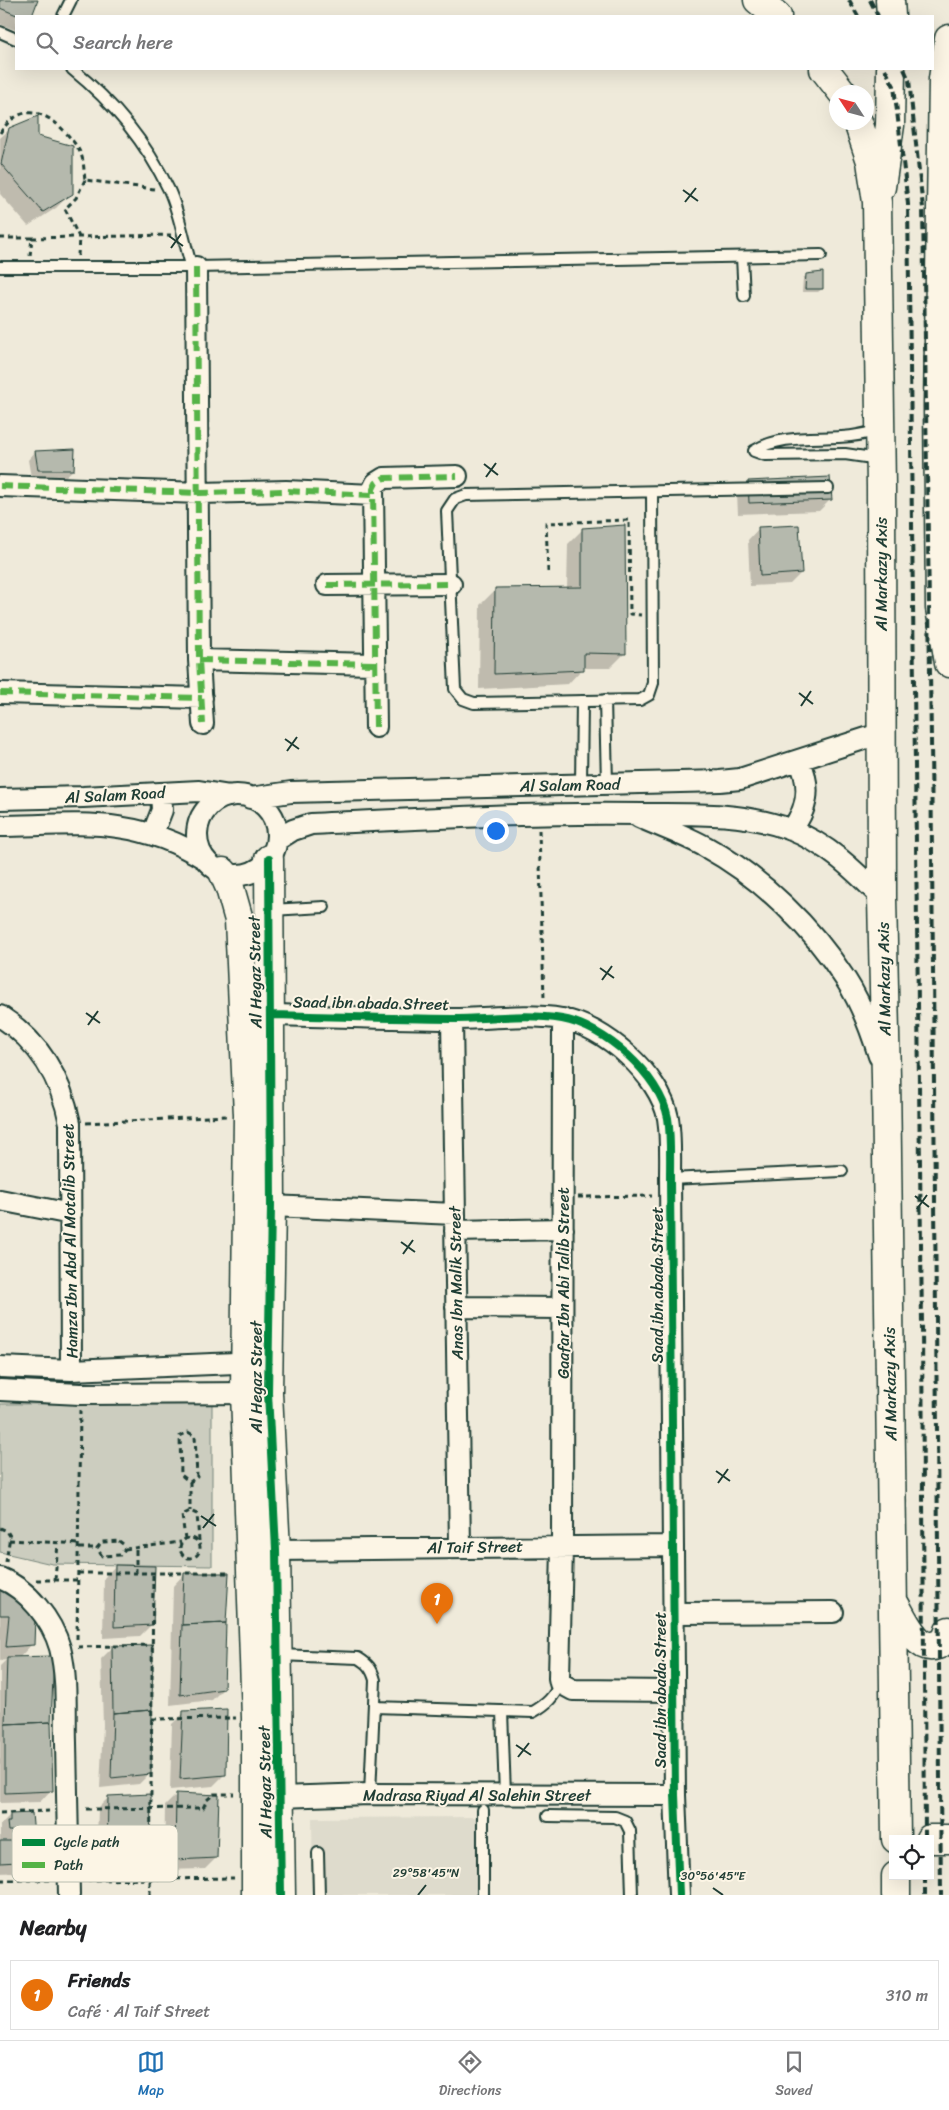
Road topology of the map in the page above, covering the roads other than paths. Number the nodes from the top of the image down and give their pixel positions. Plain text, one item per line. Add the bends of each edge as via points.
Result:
1 (71, 0) edge
2 (758, 0) edge
3 (890, 0) edge
4 (64, 15) edge
5 (776, 15) edge
6 (890, 15) edge
7 (0, 32) edge
8 (15, 39) edge
9 (949, 40) edge
10 (73, 70) edge
11 (825, 70) edge
12 (891, 70) edge
13 (837, 85) edge
14 (861, 130) edge
15 (877, 202) junction
16 (946, 221) edge
17 (821, 256) dead end
18 (742, 257) junction
19 (0, 267) edge
20 (194, 268) junction
21 (744, 296) dead end
22 (880, 428) junction
23 (880, 460) junction
24 (457, 476) dead end
25 (0, 486) edge
26 (828, 488) dead end
27 (652, 492) junction
28 (200, 493) junction
29 (372, 495) junction
30 (373, 584) junction
31 (450, 584) junction
32 (327, 585) dead end
33 (948, 648) edge
34 (200, 660) junction
35 (374, 664) junction
36 (0, 693) edge
37 (202, 698) junction
38 (606, 700) junction
39 (582, 701) junction
40 (203, 724) dead end
41 (376, 727) dead end
42 (882, 732) junction
43 (799, 760) junction
44 (607, 783) junction
45 (582, 784) junction
46 (161, 793) junction
47 (230, 796) junction
48 (250, 798) junction
49 (0, 799) edge
50 (631, 814) junction
51 (0, 826) edge
52 (791, 830) junction
53 (153, 833) junction
54 (273, 849) junction
55 (214, 866) junction
56 (882, 898) junction
57 (324, 908) dead end
58 (268, 910) junction
59 (270, 1015) junction
60 (0, 1016) edge
61 (554, 1018) junction
62 (452, 1019) junction
63 (886, 1078) junction
64 (842, 1171) dead end
65 (670, 1187) junction
66 (0, 1200) edge
67 (271, 1206) junction
68 (71, 1214) junction
69 (455, 1222) junction
70 (563, 1229) junction
71 (456, 1307) junction
72 (562, 1308) junction
73 (257, 1362) junction
74 (0, 1367) edge
75 (71, 1370) junction
76 (0, 1390) edge
77 (257, 1393) junction
78 (673, 1546) junction
79 (460, 1547) junction
80 (562, 1547) junction
81 (276, 1550) junction
82 (1, 1579) edge
83 (893, 1601) junction
84 (833, 1612) dead end
85 (674, 1613) junction
86 (949, 1631) edge
87 (277, 1655) junction
88 (560, 1683) junction
89 (674, 1691) junction
90 (374, 1708) junction
91 (502, 1711) junction
92 (370, 1794) junction
93 (505, 1795) junction
94 (675, 1795) junction
95 (267, 1796) junction
96 (483, 1810) dead end
97 (548, 1816) dead end
98 (67, 1825) edge
99 (896, 1835) edge
100 (934, 1839) edge
101 (949, 1839) edge
102 (318, 1853) dead end
103 (896, 1880) edge
104 (256, 1887) edge
105 (281, 1895) edge
106 (319, 1895) edge
107 (483, 1895) edge
108 (632, 1895) edge
109 (679, 1895) edge
110 (896, 1895) edge

1 - 4 lane
2 - 5 main road
3 - 6 main road
7 - 8 lane
9 - 16 main road via 943,79
10 - 20 lane via 128,122 169,191
11 - 13 main road
12 - 15 main road via 888,145
14 - 15 main road, Al Markazy Axis via 871,161
15 - 22 main road, Al Markazy Axis
16 - 33 main road via 938,406 940,608
17 - 18 lane
18 - 20 lane
18 - 21 lane
19 - 20 lane
20 - 28 street
22 - 23 main road, Al Markazy Axis
22 - 23 lane via 847,437 771,442 754,451 765,455 845,454
23 - 42 main road, Al Markazy Axis
24 - 29 street via 384,478 376,483
25 - 28 street
26 - 27 lane
27 - 31 lane via 461,496 447,511
27 - 38 lane via 653,683 651,692 640,700
28 - 29 street via 286,491
28 - 34 street
29 - 30 street
30 - 31 street
30 - 32 street
30 - 35 street
31 - 39 lane via 455,689 463,699 474,703
34 - 35 street
34 - 37 street
35 - 41 street
36 - 37 street
37 - 40 street
38 - 39 lane
38 - 44 lane
39 - 45 lane
42 - 43 street, Al Salam Road
42 - 56 main road, Al Markazy Axis
43 - 44 street, Al Salam Road via 740,779 705,783
43 - 52 street via 806,777 807,796 802,814
44 - 45 street, Al Salam Road
45 - 48 street, Al Salam Road via 291,792
46 - 47 street, Al Salam Road via 199,792
46 - 49 street, Al Salam Road
46 - 53 street via 162,810
47 - 48 street
47 - 55 street via 210,807 199,826 199,843
48 - 54 street via 268,810 277,829
50 - 52 street, Al Salam Road via 741,818
50 - 54 street, Al Salam Road via 539,814 311,824 293,830
50 - 63 street via 705,846 786,908 846,980 868,1023
51 - 53 street, Al Salam Road via 106,825
52 - 56 street, Al Salam Road via 834,852
53 - 55 street, Al Salam Road via 187,848
54 - 55 street via 252,872 243,875
54 - 58 main road, Al Hegaz Street
55 - 73 main road, Al Hegaz Street via 230,888 239,920
56 - 63 main road, Al Markazy Axis
57 - 58 lane
58 - 59 main road, Al Hegaz Street
59 - 62 street, Saad ibn abada Street
59 - 67 main road, Al Hegaz Street
60 - 68 street, Hamza Ibn Abd Al Motalib Street via 30,1040 45,1058 62,1093 70,1123
61 - 62 street, Saad ibn abada Street
61 - 65 street, Saad ibn abada Street via 594,1031 620,1048 651,1082 668,1117
61 - 70 street, Gaafar Ibn Abi Talib Street
62 - 69 street, Anas Ibn Malik Street
63 - 83 main road, Al Markazy Axis
64 - 65 lane
65 - 78 street, Saad ibn abada Street
66 - 68 street
67 - 69 street
67 - 73 main road, Al Hegaz Street
68 - 75 street, Hamza Ibn Abd Al Motalib Street
69 - 70 street
69 - 71 street, Anas Ibn Malik Street
70 - 72 street, Gaafar Ibn Abi Talib Street
71 - 72 street
71 - 79 street, Anas Ibn Malik Street
72 - 80 street, Gaafar Ibn Abi Talib Street
73 - 75 street
73 - 77 main road, Al Hegaz Street
74 - 75 street
76 - 77 street via 80,1394
77 - 81 main road, Al Hegaz Street
77 - 95 main road, Al Hegaz Street via 252,1572 256,1718
78 - 80 street, Al Taif Street
78 - 85 street, Saad ibn abada Street
79 - 80 street, Al Taif Street
79 - 81 street, Al Taif Street
80 - 88 street, Gaafar Ibn Abi Talib Street
81 - 87 main road, Al Hegaz Street
82 - 98 street via 32,1601 68,1648 65,1686
83 - 86 main road via 916,1639 924,1645 939,1645
83 - 99 main road, Al Markazy Axis
84 - 85 street
85 - 89 street, Saad ibn abada Street
87 - 90 lane via 358,1658 372,1670
87 - 95 main road, Al Hegaz Street
88 - 89 street via 573,1690
88 - 91 lane via 550,1700 533,1712
89 - 94 street, Saad ibn abada Street
90 - 91 lane
90 - 92 lane
91 - 93 lane
92 - 93 street, Madrasa Riyad Al Salehin Street
92 - 95 street, Madrasa Riyad Al Salehin Street
93 - 94 street, Madrasa Riyad Al Salehin Street
94 - 109 street, Saad ibn abada Street
95 - 104 main road, Al Hegaz Street
95 - 105 main road, Al Hegaz Street
96 - 107 lane
97 - 108 lane via 616,1817 624,1821 630,1832
100 - 101 main road
102 - 106 lane
103 - 110 main road

